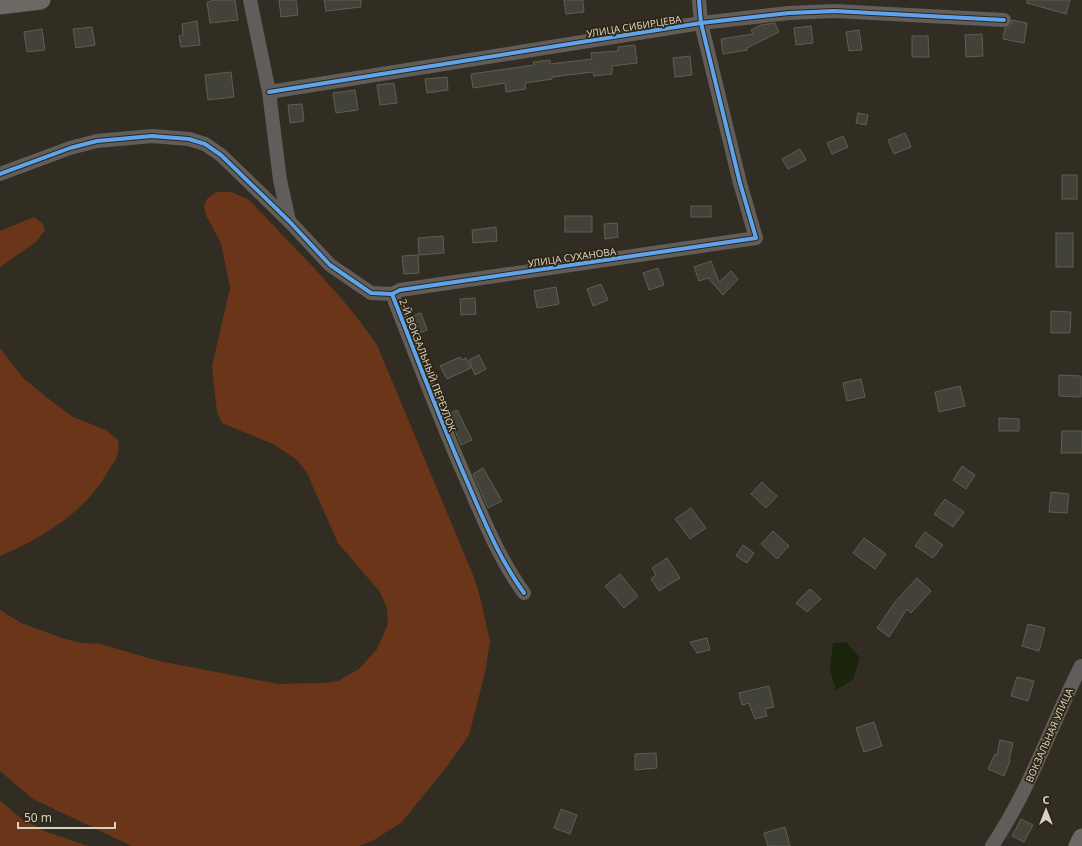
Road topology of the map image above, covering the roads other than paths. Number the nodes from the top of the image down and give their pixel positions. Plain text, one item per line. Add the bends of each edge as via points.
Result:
1 (41, 0) edge
2 (250, 0) edge
3 (699, 0) edge
4 (0, 5) edge
5 (1004, 20) dead end
6 (701, 23) junction
7 (268, 92) junction
8 (0, 174) edge
9 (289, 221) junction
10 (392, 294) junction
11 (524, 593) dead end
12 (1081, 666) dead end
13 (1082, 838) edge
14 (992, 846) edge
15 (1078, 846) edge

1 - 4 main road
2 - 7 street
3 - 6 street
5 - 6 street, УЛИЦА СИБИРЦЕВА via 834,11 789,13
6 - 7 street, УЛИЦА СИБИРЦЕВА
6 - 10 street, УЛИЦА СУХАНОВА via 756,238 400,290
7 - 9 street via 280,180
8 - 9 street, 2-Й ВОКЗАЛЬНЫЙ ПЕРЕУЛОК via 70,148 97,141 152,136 174,137 205,144 221,155
9 - 10 street, 2-Й ВОКЗАЛЬНЫЙ ПЕРЕУЛОК via 330,265 348,279 371,293
10 - 11 street, 2-Й ВОКЗАЛЬНЫЙ ПЕРЕУЛОК via 496,550
12 - 14 street, ВОКЗАЛЬНАЯ УЛИЦА via 1032,774
13 - 15 main road

